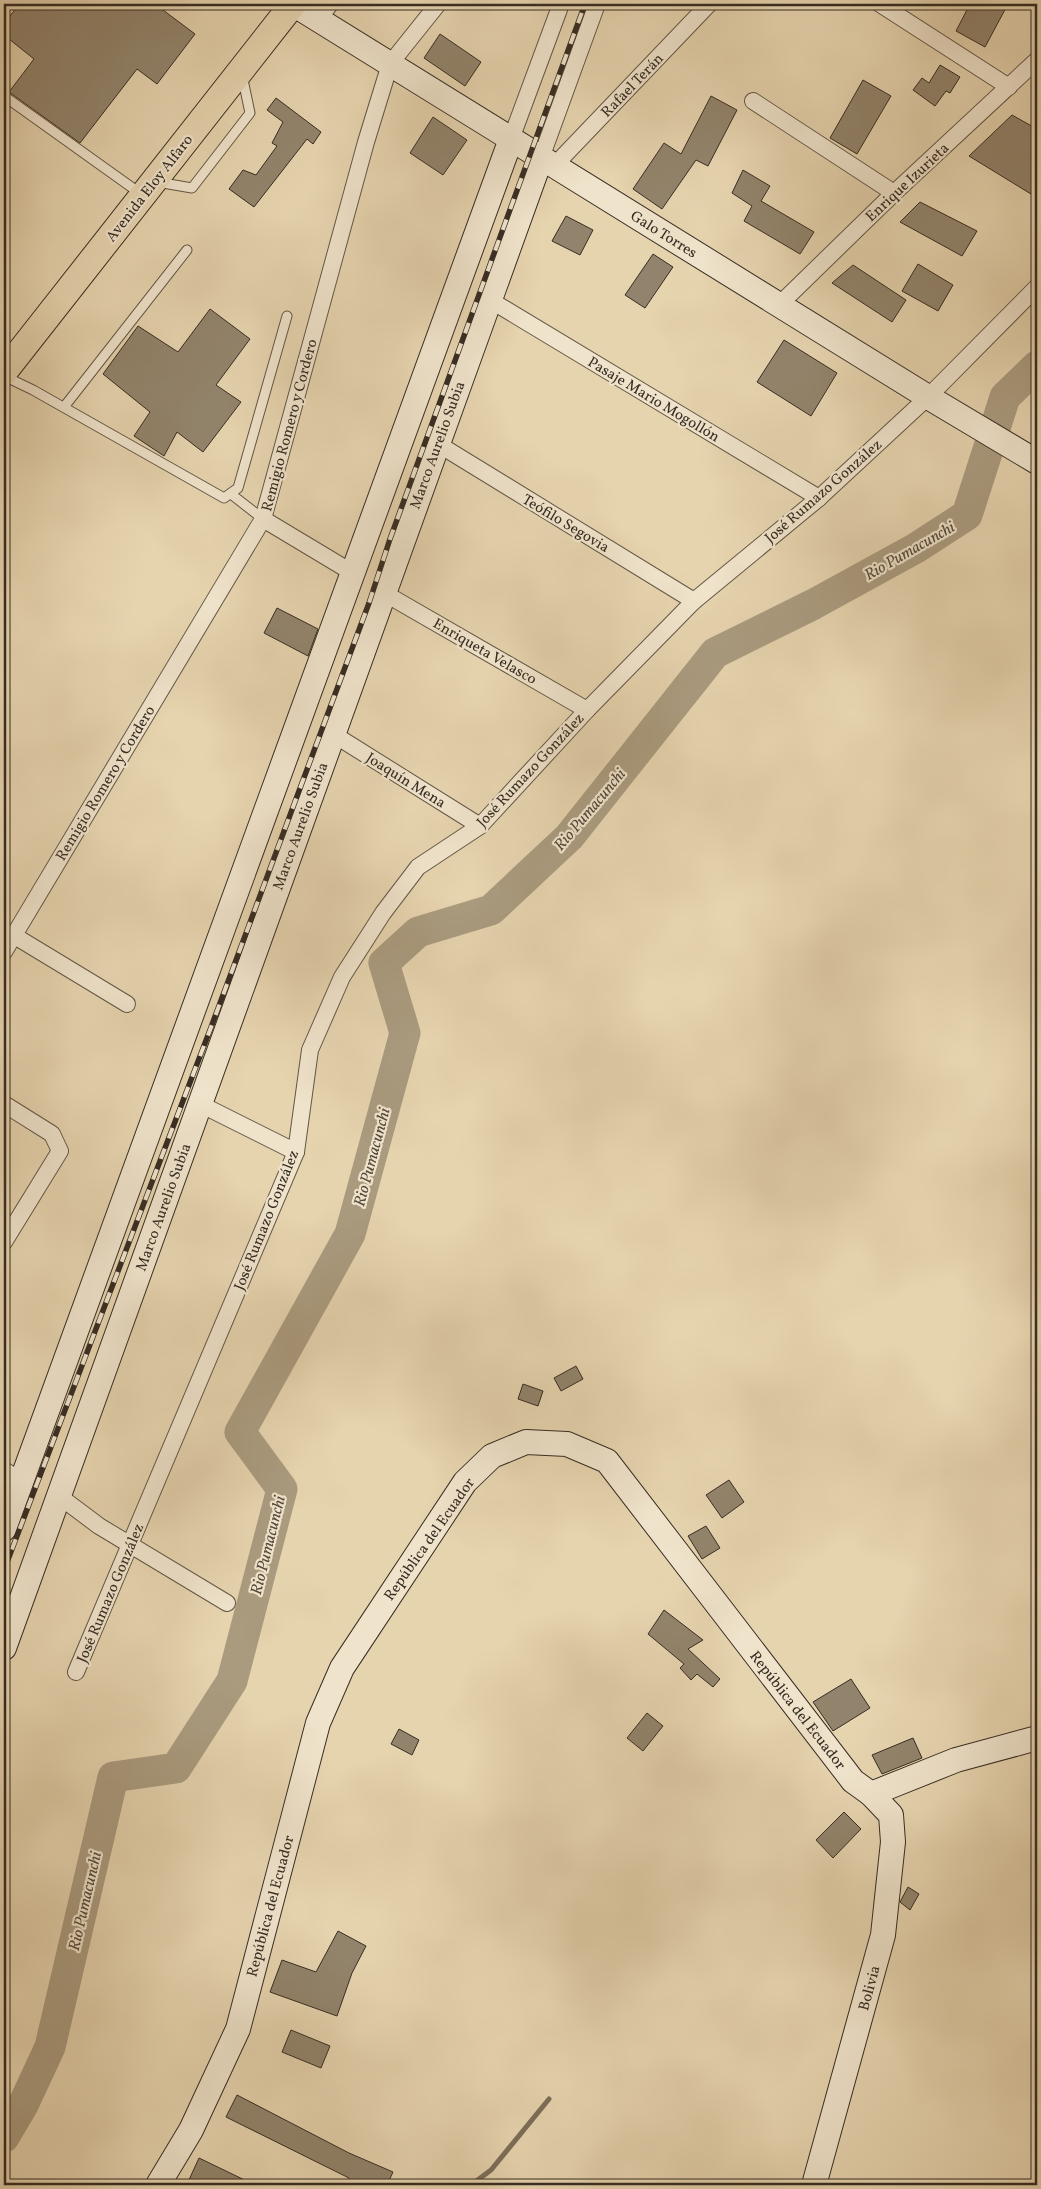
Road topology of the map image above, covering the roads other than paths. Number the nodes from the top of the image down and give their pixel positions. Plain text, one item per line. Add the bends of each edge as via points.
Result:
1 (293, 4) edge
2 (438, 4) edge
3 (561, 4) edge
4 (596, 4) edge
5 (709, 4) edge
6 (880, 4) edge
7 (324, 12) edge
8 (1037, 60) edge
9 (390, 64) junction
10 (241, 71) junction
11 (1009, 87) junction
12 (4, 96) edge
13 (753, 101) dead end
14 (511, 139) junction
15 (548, 162) junction
16 (148, 188) junction
17 (894, 193) junction
18 (187, 250) dead end
19 (1037, 287) edge
20 (490, 300) junction
21 (779, 305) junction
22 (287, 316) dead end
23 (4, 374) edge
24 (928, 398) junction
25 (64, 407) junction
26 (438, 444) junction
27 (1037, 462) edge
28 (231, 494) junction
29 (818, 498) junction
30 (263, 519) junction
31 (353, 574) junction
32 (384, 593) junction
33 (694, 601) junction
34 (587, 710) junction
35 (333, 734) junction
36 (480, 826) junction
37 (13, 936) junction
38 (4, 952) edge
39 (127, 1004) dead end
40 (4, 1104) edge
41 (200, 1104) junction
42 (296, 1152) junction
43 (4, 1242) edge
44 (12, 1476) edge
45 (59, 1496) junction
46 (4, 1529) edge
47 (131, 1545) junction
48 (226, 1603) dead end
49 (4, 1648) edge
50 (76, 1672) dead end
51 (1037, 1738) edge
52 (871, 1794) junction
53 (158, 2185) edge
54 (814, 2185) edge

1 - 7 main road, Galo Torres
1 - 10 main road, Avenida Eloy Alfaro
2 - 9 street, Remigio Romero y Cordero
3 - 14 street
4 - 15 street, Marco Aurelio Subia
5 - 15 street, Rafael Terán
6 - 11 street
7 - 9 main road, Galo Torres
8 - 11 street, Enrique Izurieta
9 - 14 main road, Galo Torres
9 - 30 street, Remigio Romero y Cordero
10 - 16 main road, Avenida Eloy Alfaro
10 - 16 lane via 250,113 192,188
11 - 17 street, Enrique Izurieta
12 - 16 lane
13 - 17 street
14 - 15 main road, Galo Torres
14 - 31 main road
15 - 20 main road, Marco Aurelio Subia
15 - 21 main road, Galo Torres
16 - 23 main road, Avenida Eloy Alfaro
17 - 21 street, Enrique Izurieta
18 - 25 lane
19 - 24 street, José Rumazo González
20 - 26 main road, Marco Aurelio Subia
20 - 29 street, Pasaje Mario Mogollón
21 - 24 main road, Galo Torres
22 - 28 lane via 238,488
23 - 25 lane
24 - 27 main road, Galo Torres
24 - 29 street, José Rumazo González
25 - 28 lane via 224,498
26 - 32 main road, Marco Aurelio Subia
26 - 33 street, Teófilo Segovia
28 - 30 lane
29 - 33 street, José Rumazo González
30 - 31 street
30 - 37 street, Remigio Romero y Cordero
31 - 44 main road
32 - 34 street, Enriqueta Velasco
32 - 35 main road, Marco Aurelio Subia
33 - 34 street, José Rumazo González
34 - 36 street, José Rumazo González
35 - 36 street, Joaquín Mena
35 - 41 main road, Marco Aurelio Subia
36 - 42 street, José Rumazo González via 418,867 383,913 342,977 310,1050
37 - 38 street, Remigio Romero y Cordero
37 - 39 street
40 - 43 street via 52,1134 60,1151
41 - 42 street
41 - 45 main road, Marco Aurelio Subia
42 - 47 street, José Rumazo González
44 - 46 main road
45 - 47 street
45 - 49 main road, Marco Aurelio Subia
47 - 48 street
47 - 50 street, José Rumazo González
51 - 52 main road via 956,1760
52 - 53 main road, República del Ecuador via 853,1781 607,1461 567,1444 526,1442 492,1456 465,1482 342,1668 318,1723 238,2029 191,2130
52 - 54 main road, Bolivia via 891,1815 892,1824 893,1842 882,1936

